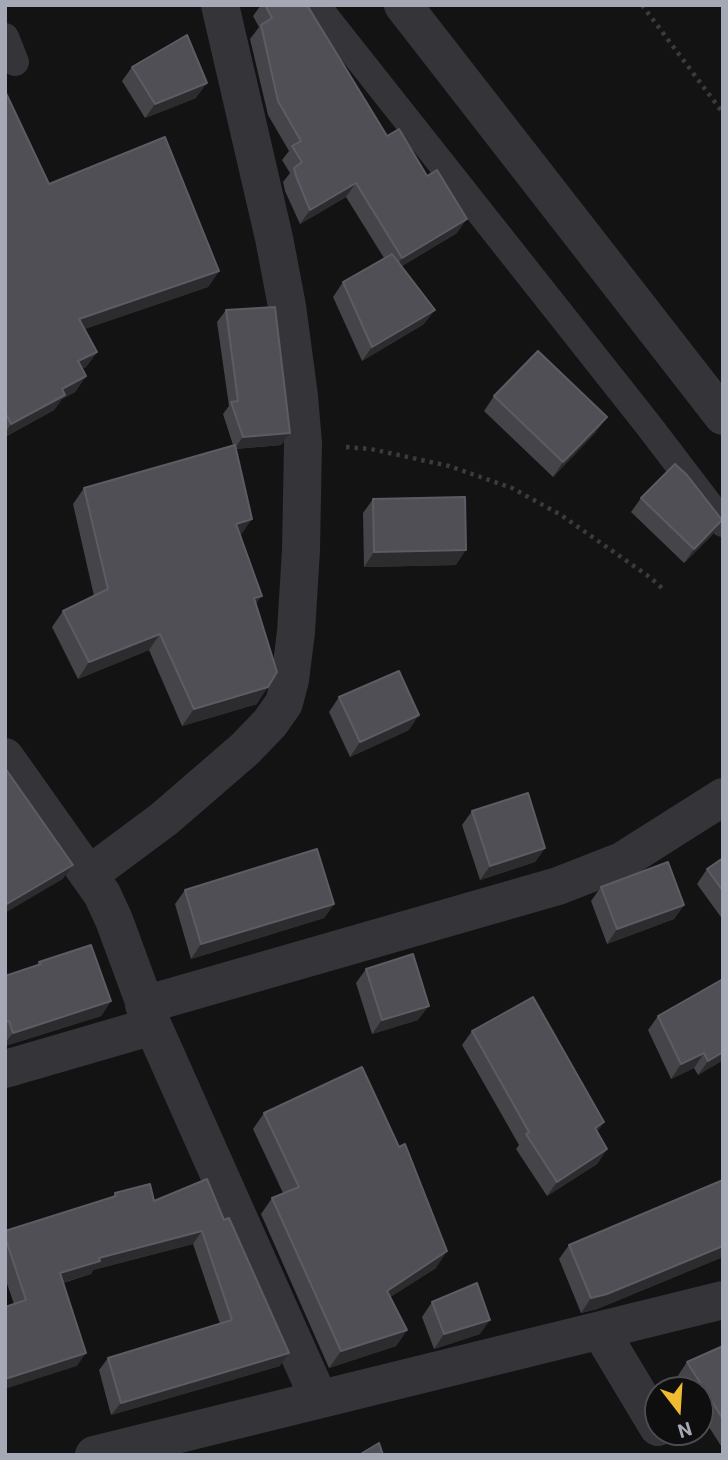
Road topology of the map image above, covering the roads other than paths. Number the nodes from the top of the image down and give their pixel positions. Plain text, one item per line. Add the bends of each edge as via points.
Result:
1 (220, 5) edge
2 (316, 5) edge
3 (403, 5) edge
4 (723, 416) edge
5 (723, 523) edge
6 (5, 757) edge
7 (723, 797) edge
8 (90, 874) junction
9 (148, 1015) junction
10 (5, 1069) edge
11 (723, 1300) edge
12 (601, 1332) junction
13 (319, 1399) junction
14 (644, 1404) edge
15 (94, 1455) edge

1 - 8 street via 287,306 303,443 290,680 284,703 245,749 164,819
2 - 5 lane
3 - 4 street
6 - 8 street
7 - 9 street via 622,861 558,886
8 - 9 street via 114,920
9 - 10 street
9 - 13 street
11 - 12 street
12 - 13 street
12 - 14 street
13 - 15 street

